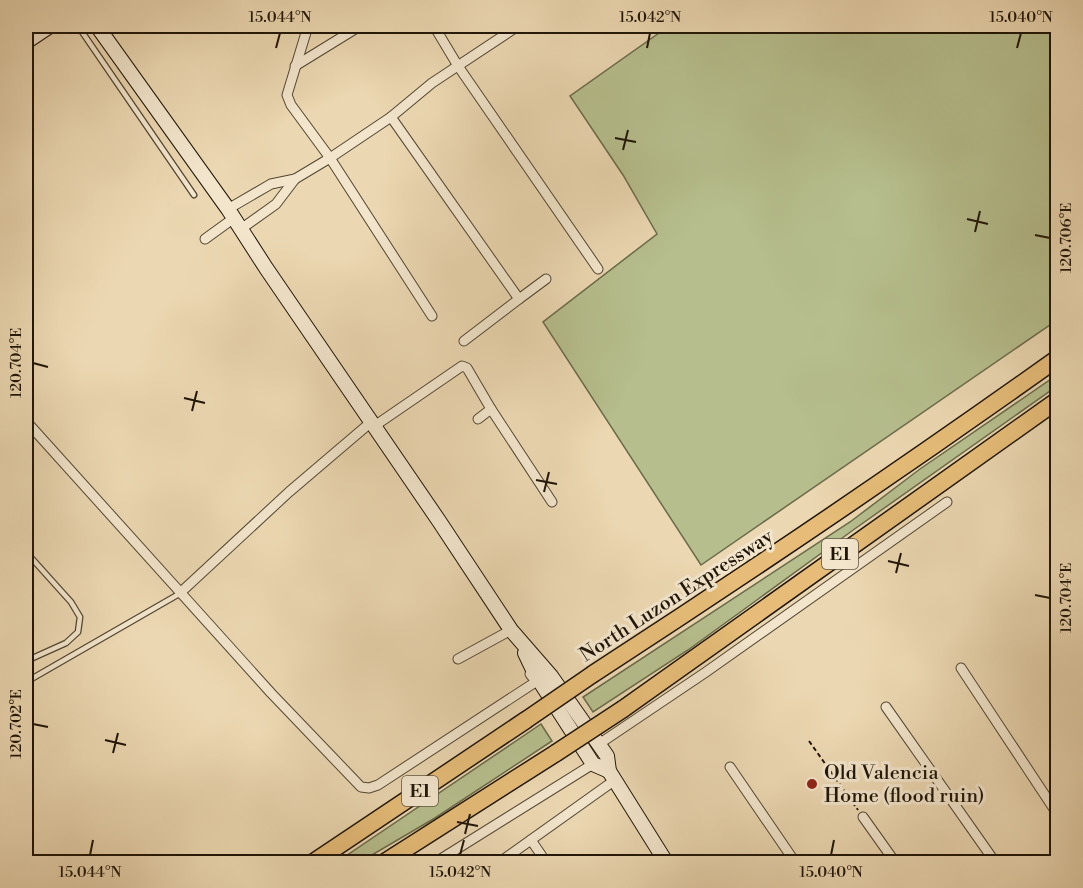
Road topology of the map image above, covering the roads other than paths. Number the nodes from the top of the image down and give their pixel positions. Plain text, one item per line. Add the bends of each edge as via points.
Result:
1 (50, 26) edge
2 (78, 26) edge
3 (97, 26) edge
4 (308, 26) edge
5 (360, 26) edge
6 (434, 26) edge
7 (518, 26) edge
8 (26, 42) edge
9 (295, 66) junction
10 (458, 66) junction
11 (391, 117) junction
12 (330, 158) junction
13 (296, 179) junction
14 (194, 195) dead end
15 (234, 219) junction
16 (205, 239) dead end
17 (598, 269) dead end
18 (546, 279) dead end
19 (519, 299) junction
20 (432, 316) dead end
21 (464, 341) dead end
22 (1058, 358) edge
23 (1058, 400) edge
24 (491, 409) junction
25 (478, 419) dead end
26 (26, 422) edge
27 (372, 425) junction
28 (552, 502) dead end
29 (947, 502) dead end
30 (26, 552) edge
31 (180, 593) junction
32 (516, 636) junction
33 (459, 659) dead end
34 (26, 661) edge
35 (961, 668) dead end
36 (26, 682) edge
37 (886, 707) dead end
38 (599, 744) junction
39 (593, 764) junction
40 (730, 767) dead end
41 (612, 776) junction
42 (1058, 815) edge
43 (863, 817) road end
44 (531, 840) junction
45 (314, 862) edge
46 (385, 862) edge
47 (436, 862) edge
48 (500, 862) edge
49 (546, 862) edge
50 (666, 862) edge
51 (795, 862) edge
52 (895, 862) edge
53 (995, 862) edge

1 - 8 main road
2 - 14 lane
3 - 15 main road
4 - 9 street
5 - 9 street
6 - 10 street
7 - 10 street
9 - 12 street via 287,95
10 - 11 street
10 - 17 street
11 - 12 street
11 - 19 street
12 - 13 street
12 - 20 street
13 - 15 street via 271,184
13 - 15 street via 276,204
15 - 16 street
15 - 27 main road via 262,271
18 - 19 street
19 - 21 street
22 - 45 highway, North Luzon Expressway / E1, bridge via 915,460
23 - 46 highway, E1, bridge via 623,709
24 - 25 street
24 - 27 street via 467,368 462,366
24 - 28 street
26 - 31 street
27 - 31 street via 289,492
27 - 32 main road
29 - 38 street
30 - 34 lane via 80,617 78,632 66,643
31 - 32 street via 328,755 364,788 378,785 534,683 520,657
31 - 36 lane
32 - 33 street
32 - 38 main road via 551,676
32 - 39 main road via 535,674
35 - 42 street
37 - 53 street
38 - 41 main road
39 - 41 main road
39 - 47 street
40 - 51 street
41 - 44 street
41 - 50 main road
43 - 52 street
44 - 48 street
44 - 49 street

